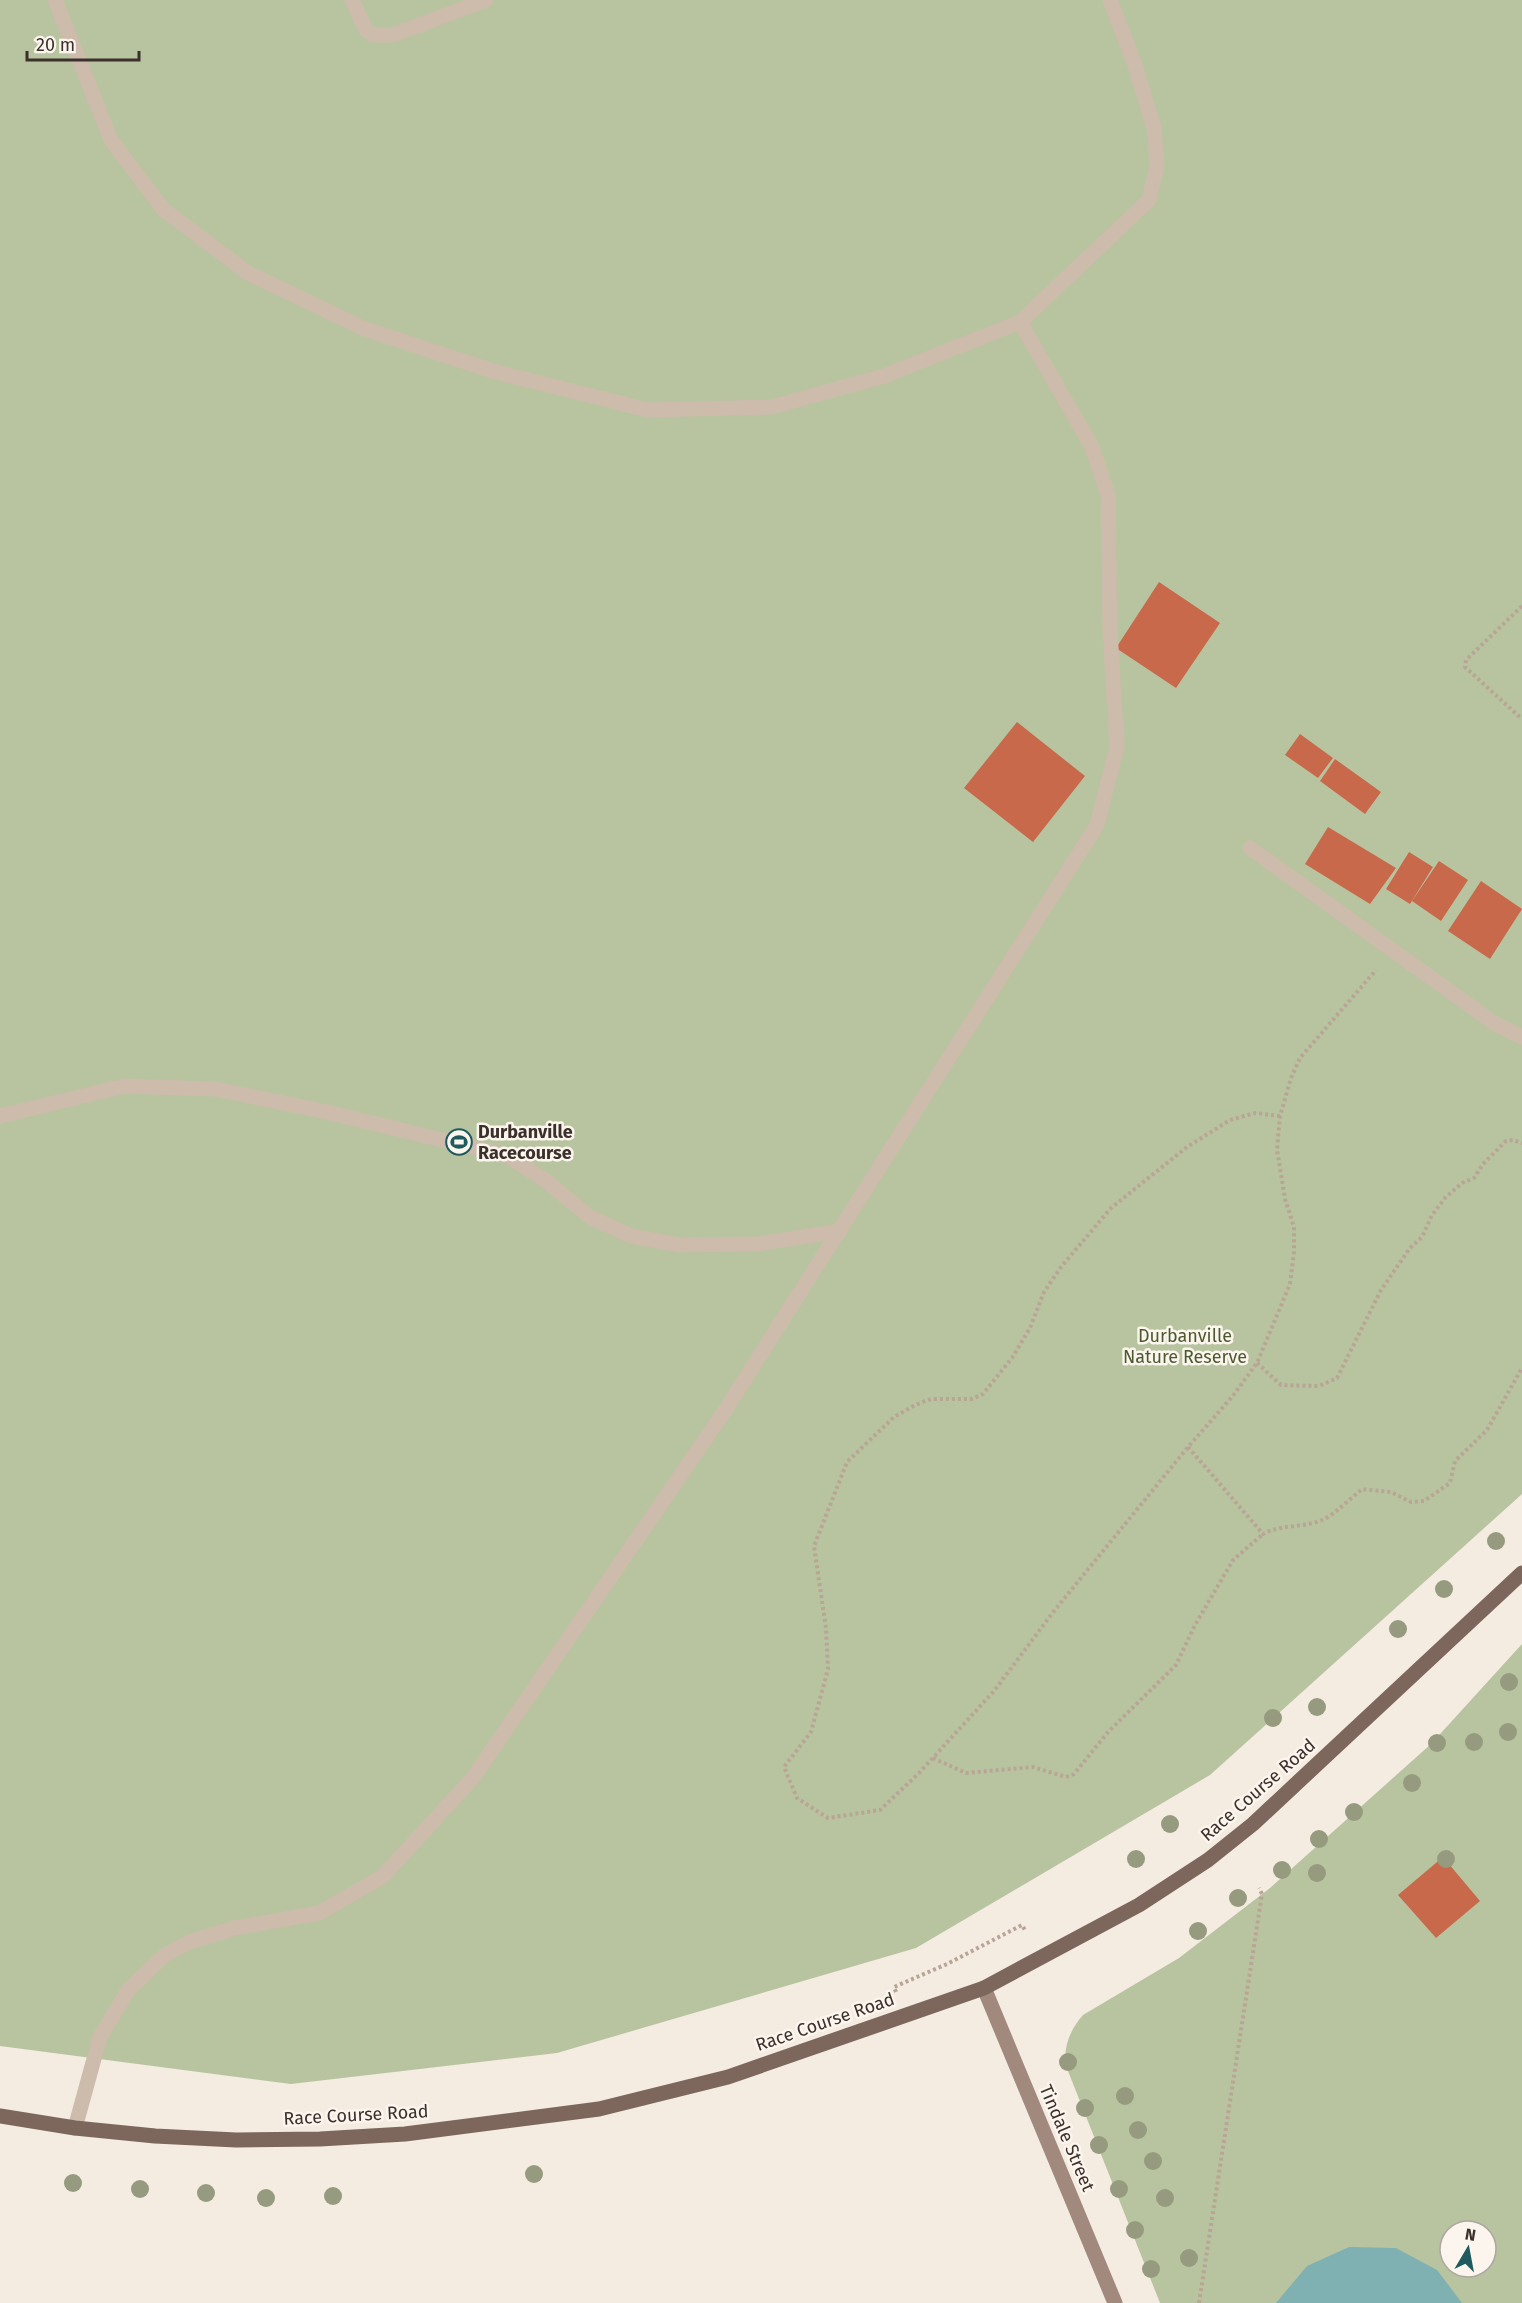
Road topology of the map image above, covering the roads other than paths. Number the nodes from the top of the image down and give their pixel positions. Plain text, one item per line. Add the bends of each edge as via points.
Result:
1 (56, 0) edge
2 (352, 0) edge
3 (486, 0) edge
4 (1110, 0) edge
5 (456, 6) edge
6 (1020, 322) junction
7 (1250, 848) dead end
8 (1522, 1037) edge
9 (0, 1116) edge
10 (840, 1231) junction
11 (1522, 1574) edge
12 (984, 1988) junction
13 (0, 2116) edge
14 (75, 2128) junction
15 (1115, 2303) edge

1 - 6 lane via 111,140 163,209 248,273 365,329 496,372 648,410 772,407 884,376
2 - 5 lane via 366,30 382,37
3 - 5 lane
4 - 6 lane via 1154,128 1157,166 1149,200
6 - 10 lane via 1092,447 1108,495 1117,747 1097,825
7 - 8 lane via 1494,1023
9 - 10 lane via 125,1086 214,1089 508,1156 590,1217 631,1236 680,1245 757,1244
10 - 14 lane via 724,1412 472,1779 382,1877 319,1913 236,1928 189,1942 165,1955 129,1989 100,2037
11 - 12 main road, Race Course Road via 1253,1824 1208,1860 1139,1905
12 - 14 main road, Race Course Road via 728,2077 598,2109 405,2134 320,2139 236,2140
12 - 15 main road, Tindale Street
13 - 14 main road, Race Course Road

